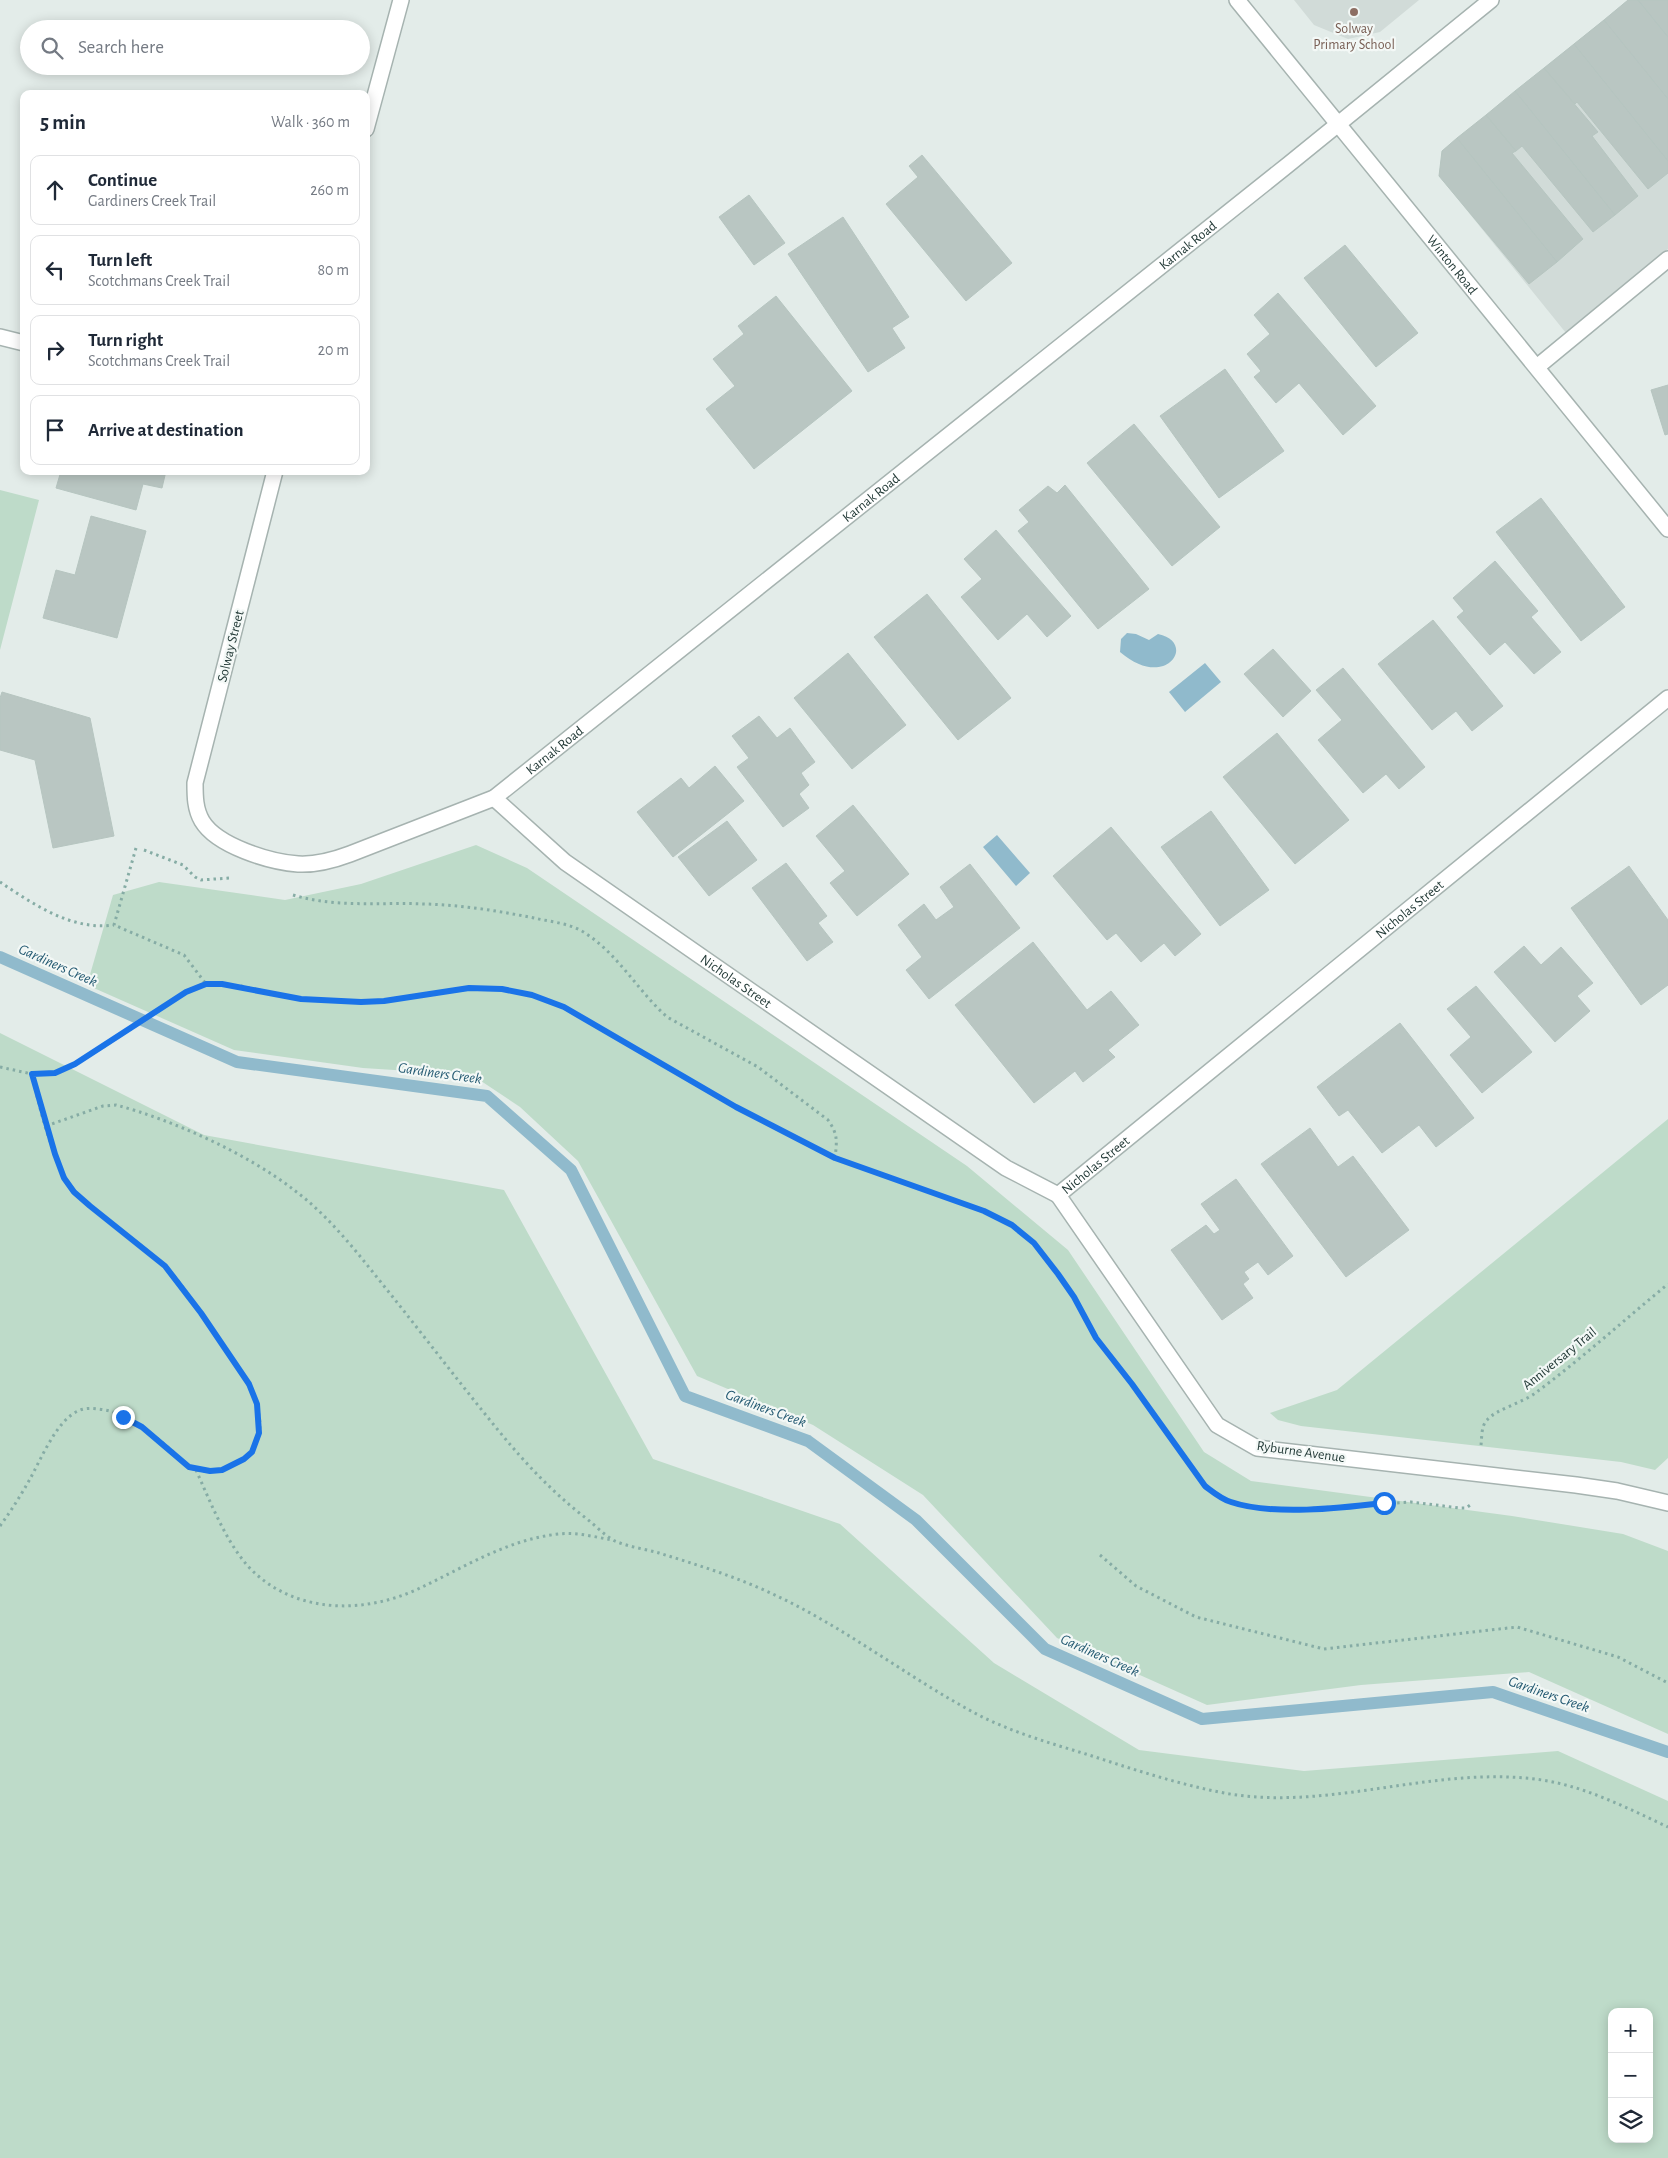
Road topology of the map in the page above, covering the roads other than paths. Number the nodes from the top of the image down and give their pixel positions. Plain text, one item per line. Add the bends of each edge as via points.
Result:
1 (401, 0) edge
2 (1237, 0) edge
3 (1491, 0) edge
4 (370, 114) edge
5 (1338, 124) junction
6 (1668, 259) edge
7 (0, 337) edge
8 (20, 342) edge
9 (1537, 367) junction
10 (274, 475) edge
11 (1668, 529) edge
12 (1668, 698) edge
13 (494, 798) junction
14 (202, 821) joint
15 (1058, 1195) junction
16 (1668, 1503) edge

1 - 4 street
2 - 5 street, Winton Road
3 - 5 street, Karnak Road
5 - 9 street, Winton Road
5 - 13 street, Karnak Road
6 - 9 street
7 - 8 street
9 - 11 street, Winton Road
10 - 14 street, Solway Street via 195,783
12 - 15 street, Nicholas Street
13 - 14 street, Karnak Road via 350,854 312,864 256,854 221,838
13 - 15 street, Nicholas Street via 565,862 1006,1168
15 - 16 street, Ryburne Avenue via 1217,1425 1257,1448 1576,1485

